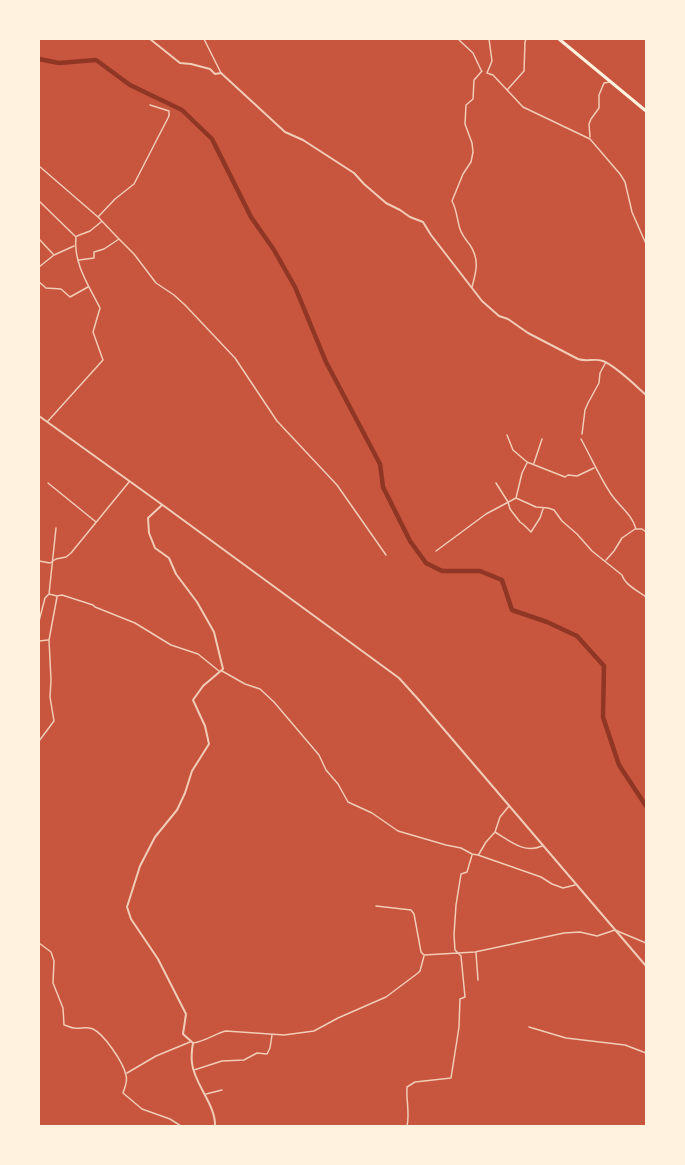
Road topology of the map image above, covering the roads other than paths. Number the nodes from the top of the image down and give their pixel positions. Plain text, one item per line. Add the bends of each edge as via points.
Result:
1 (150, 39) edge
2 (204, 39) edge
3 (458, 39) edge
4 (489, 39) edge
5 (526, 39) edge
6 (559, 39) edge
7 (482, 71) junction
8 (487, 71) junction
9 (219, 74) junction
10 (610, 82) junction
11 (507, 89) junction
12 (150, 105) dead end
13 (646, 111) edge
14 (589, 138) junction
15 (39, 166) edge
16 (39, 201) edge
17 (98, 217) junction
18 (102, 222) junction
19 (76, 237) junction
20 (119, 238) junction
21 (39, 239) edge
22 (646, 244) edge
23 (75, 245) junction
24 (54, 255) junction
25 (78, 260) junction
26 (39, 267) edge
27 (39, 282) edge
28 (89, 286) junction
29 (472, 288) junction
30 (606, 362) junction
31 (646, 395) edge
32 (39, 416) edge
33 (47, 422) junction
34 (582, 434) dead end
35 (507, 435) dead end
36 (542, 439) dead end
37 (581, 439) dead end
38 (527, 462) junction
39 (534, 464) junction
40 (595, 468) junction
41 (130, 481) junction
42 (48, 483) dead end
43 (496, 483) dead end
44 (516, 498) junction
45 (508, 502) junction
46 (162, 504) junction
47 (543, 508) junction
48 (96, 522) junction
49 (56, 528) dead end
50 (636, 529) junction
51 (646, 532) edge
52 (436, 551) dead end
53 (386, 555) dead end
54 (605, 560) junction
55 (39, 561) edge
56 (53, 561) junction
57 (48, 594) junction
58 (57, 596) junction
59 (646, 597) edge
60 (39, 621) edge
61 (39, 640) edge
62 (49, 640) junction
63 (220, 671) junction
64 (39, 741) edge
65 (509, 806) junction
66 (495, 832) junction
67 (543, 846) junction
68 (472, 854) junction
69 (478, 855) junction
70 (577, 885) junction
71 (376, 906) dead end
72 (615, 930) junction
73 (39, 943) edge
74 (646, 943) edge
75 (476, 952) junction
76 (458, 953) junction
77 (424, 955) junction
78 (646, 966) edge
79 (478, 980) dead end
80 (528, 1027) dead end
81 (272, 1034) junction
82 (192, 1042) junction
83 (646, 1053) edge
84 (194, 1070) junction
85 (126, 1073) junction
86 (222, 1090) dead end
87 (204, 1095) junction
88 (181, 1126) edge
89 (215, 1126) edge
90 (407, 1126) edge

1 - 9 street via 180,63
2 - 9 street
3 - 7 street via 473,53
4 - 8 street via 492,61
5 - 11 street via 524,71
6 - 10 highway
7 - 8 street
7 - 29 street via 474,80 473,99 466,105 471,162 452,201 461,233 476,258
8 - 11 street
9 - 29 street via 285,132 354,173 386,203 423,222
10 - 13 highway
10 - 14 street via 604,83 599,95 599,108 589,124
11 - 14 street via 523,107
12 - 17 street via 169,111 169,116 134,184
14 - 22 street via 625,182
15 - 17 street
16 - 19 street
17 - 18 street
18 - 19 street
18 - 20 street
19 - 23 street
20 - 25 street via 94,252 94,258
20 - 53 street via 156,283 185,305 235,358 278,421 337,485
21 - 24 street
23 - 24 street
23 - 25 street
24 - 26 street
25 - 28 street
27 - 28 street via 46,288 61,289 70,297
28 - 33 street via 100,308 93,332 103,360
29 - 30 street via 499,316 528,333 578,359
30 - 31 street
30 - 34 street via 588,403
32 - 33 street
33 - 41 street
35 - 38 street via 513,450
36 - 39 street
37 - 40 street
38 - 39 street
38 - 44 street
39 - 40 street via 566,477
40 - 50 street
41 - 46 street
41 - 48 street
42 - 48 street
43 - 45 street
44 - 45 street
44 - 47 street
45 - 47 street via 510,510 531,532
45 - 52 street
46 - 63 street via 148,518 149,533 155,548 169,558 214,632 223,669
46 - 65 street via 399,678
47 - 54 street via 554,510
48 - 56 street via 71,553
49 - 56 street
50 - 51 street
50 - 54 street via 622,538
54 - 59 street via 627,584
55 - 56 street
56 - 57 street
57 - 58 street
57 - 60 street
58 - 62 street
58 - 63 street via 93,604 135,623 171,645 198,654
61 - 62 street
62 - 64 street via 54,721
63 - 68 street via 260,689 274,702 318,755 348,802 398,831
63 - 82 street via 193,700 210,744 192,771 177,810 155,837 127,907 186,1014 183,1034
65 - 66 street
65 - 67 street
66 - 67 street via 522,848
66 - 69 street
67 - 70 street
68 - 69 street
68 - 76 street via 467,872 462,874 456,905 454,935
69 - 70 street via 563,888
70 - 72 street
71 - 77 street via 411,910
72 - 74 street
72 - 75 street via 597,936 564,933
72 - 78 street
73 - 85 street via 51,952 54,961 53,982 63,1008 64,1025 86,1026 99,1033
75 - 76 street
75 - 79 street
76 - 77 street
76 - 90 street via 465,998 460,999 451,1078 415,1082 407,1087
77 - 81 street via 420,971 386,997 314,1031
80 - 83 street
81 - 82 street via 226,1031 205,1041
81 - 84 street via 267,1054 257,1053 244,1060 222,1061
82 - 84 street
82 - 85 street
84 - 87 street
85 - 88 street via 123,1093 135,1105
86 - 87 street
87 - 89 street

